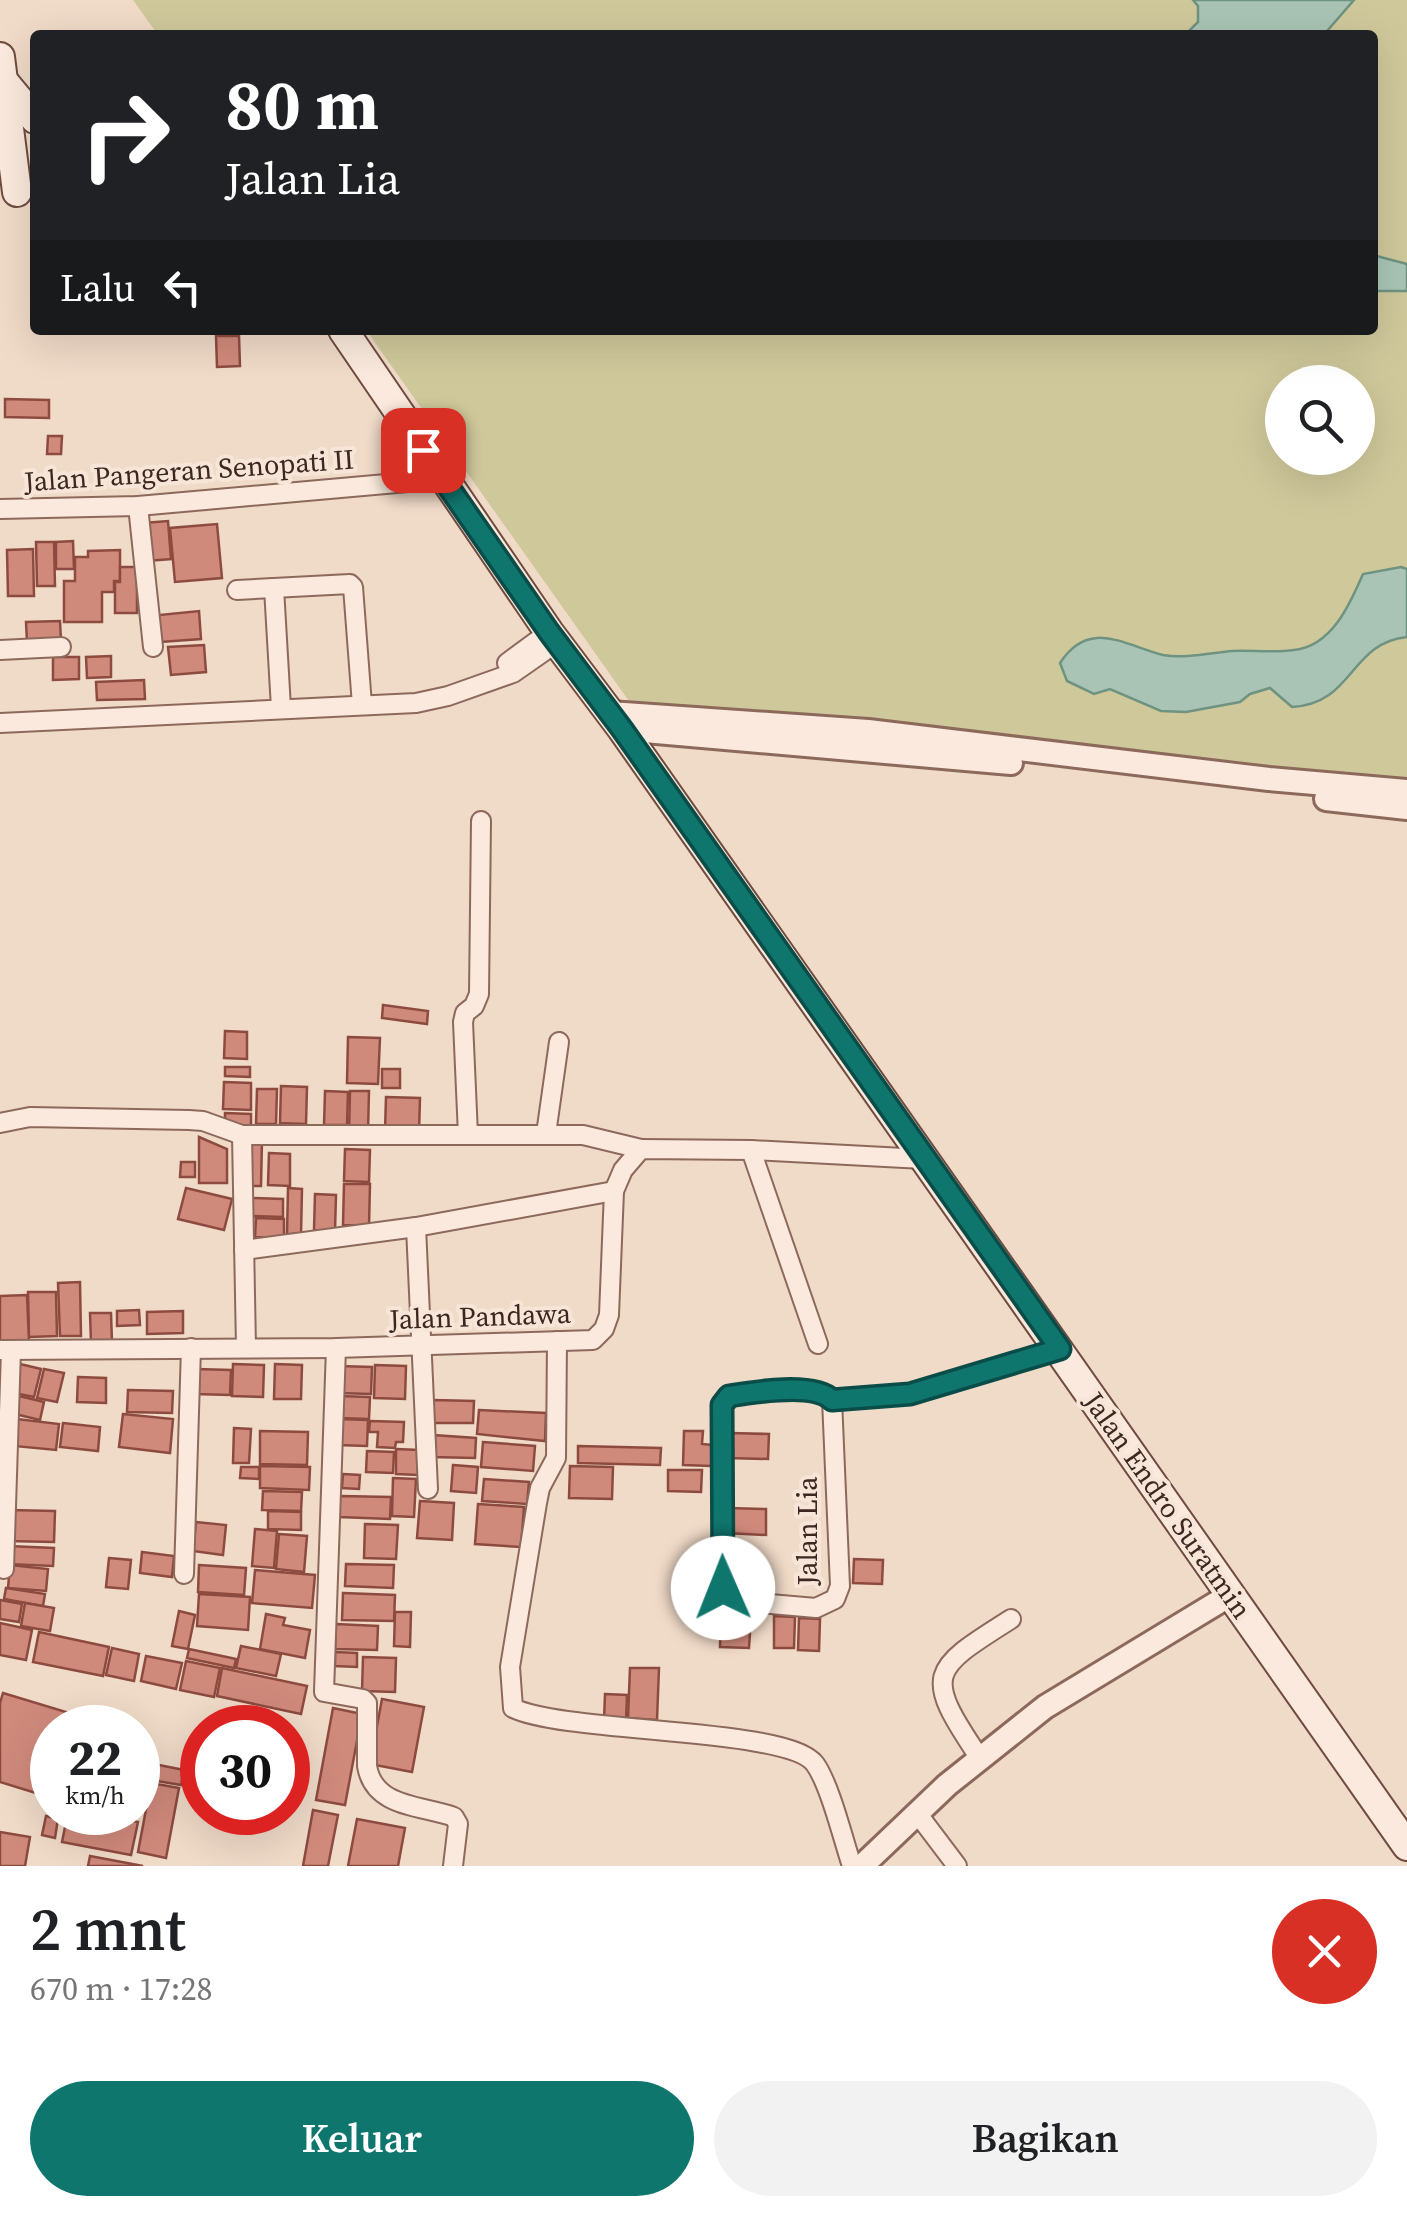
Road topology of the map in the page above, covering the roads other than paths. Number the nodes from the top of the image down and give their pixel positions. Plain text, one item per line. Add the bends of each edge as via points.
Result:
1 (2, 70) edge
2 (30, 112) edge
3 (17, 179) edge
4 (346, 335) edge
5 (442, 479) junction
6 (138, 506) junction
7 (0, 509) edge
8 (274, 588) junction
9 (237, 590) dead end
10 (552, 637) junction
11 (61, 646) dead end
12 (153, 646) dead end
13 (0, 650) edge
14 (362, 705) junction
15 (281, 708) junction
16 (616, 721) junction
17 (0, 723) edge
18 (1407, 791) edge
19 (1407, 808) edge
20 (481, 822) dead end
21 (559, 1042) dead end
22 (0, 1122) edge
23 (468, 1134) junction
24 (546, 1134) junction
25 (242, 1135) junction
26 (641, 1149) junction
27 (750, 1150) junction
28 (924, 1159) junction
29 (614, 1191) junction
30 (416, 1227) junction
31 (244, 1250) junction
32 (557, 1341) junction
33 (818, 1344) dead end
34 (424, 1345) junction
35 (191, 1348) junction
36 (246, 1348) junction
37 (336, 1348) junction
38 (1060, 1349) junction
39 (6, 1350) edge
40 (832, 1400) junction
41 (428, 1490) dead end
42 (4, 1568) dead end
43 (184, 1574) dead end
44 (1230, 1595) junction
45 (1011, 1619) dead end
46 (979, 1758) junction
47 (917, 1813) junction
48 (1407, 1846) edge
49 (453, 1866) edge
50 (852, 1866) edge
51 (862, 1866) edge
52 (957, 1866) edge

1 - 2 main road
1 - 3 main road
4 - 5 main road, Jalan Endro Suratmin
5 - 6 street, Jalan Pangeran Senopati II
5 - 10 main road, Jalan Endro Suratmin
6 - 7 street, Jalan Pangeran Senopati II
6 - 12 street
8 - 9 street
8 - 14 street via 354,587
8 - 15 street
10 - 14 street via 488,681 448,696
10 - 16 main road, Jalan Endro Suratmin
11 - 13 street
14 - 15 street
15 - 17 street
16 - 18 street via 868,731
16 - 19 street
16 - 28 main road, Jalan Endro Suratmin
20 - 23 street via 479,994 464,1016
21 - 24 street
22 - 25 street via 188,1120
23 - 24 street
23 - 25 street
24 - 26 street
25 - 31 street
26 - 27 street
26 - 29 street
27 - 28 street
27 - 33 street
28 - 38 main road, Jalan Endro Suratmin
29 - 30 street
29 - 32 street, Jalan Pandawa via 612,1298 604,1328 593,1340
30 - 31 street
30 - 34 street
31 - 36 street
32 - 34 street, Jalan Pandawa
32 - 50 street via 556,1458 537,1503 510,1666 514,1708 800,1750 815,1764
34 - 37 street, Jalan Pandawa
34 - 41 street
35 - 36 street, Jalan Pandawa
35 - 39 street, Jalan Pandawa
35 - 43 street
36 - 37 street, Jalan Pandawa
37 - 49 street via 324,1692 368,1703 367,1766 380,1794 454,1817
38 - 40 street, Jalan Lia via 910,1394
38 - 44 main road, Jalan Endro Suratmin
39 - 42 street
40 - 40 street, Jalan Lia via 840,1586 835,1599 816,1608 726,1596 724,1399 812,1390
44 - 46 street via 1045,1707
44 - 48 main road, Jalan Endro Suratmin
45 - 46 street via 953,1657 943,1676 950,1714
46 - 47 street
47 - 51 street
47 - 52 street

